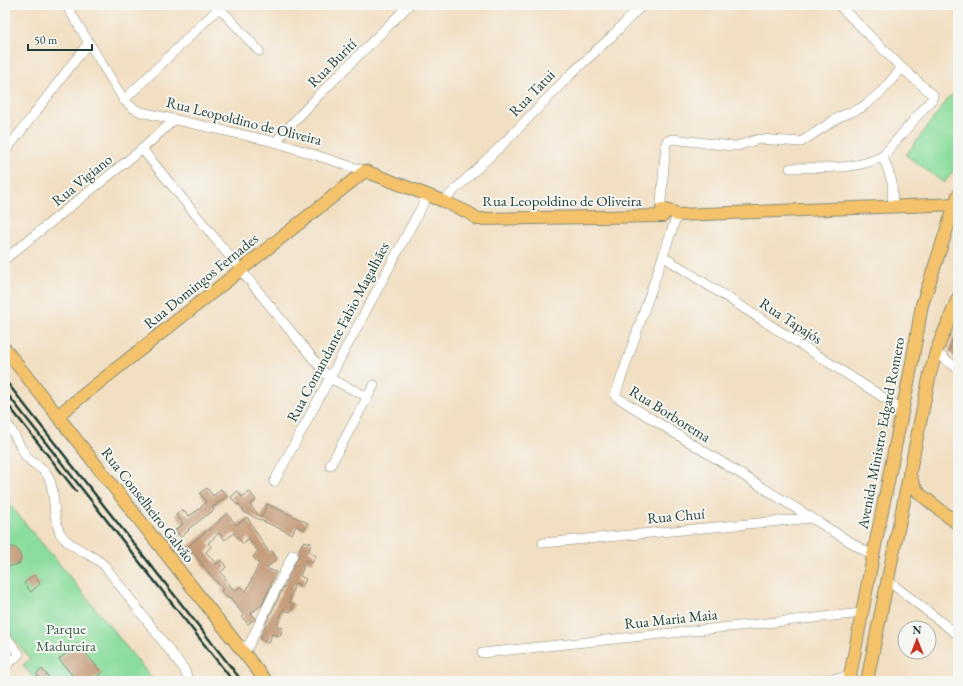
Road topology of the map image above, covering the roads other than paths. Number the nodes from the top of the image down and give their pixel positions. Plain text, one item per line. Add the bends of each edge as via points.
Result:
1 (409, 5) edge
2 (642, 5) edge
3 (839, 5) edge
4 (219, 6) edge
5 (71, 7) edge
6 (89, 42) junction
7 (259, 51) dead end
8 (902, 68) junction
9 (124, 100) junction
10 (174, 120) junction
11 (275, 142) junction
12 (142, 149) junction
13 (5, 152) edge
14 (883, 156) junction
15 (790, 168) dead end
16 (365, 171) junction
17 (428, 195) junction
18 (957, 201) edge
19 (443, 202) junction
20 (893, 206) junction
21 (662, 209) junction
22 (677, 215) junction
23 (664, 256) junction
24 (5, 259) edge
25 (241, 269) junction
26 (958, 298) edge
27 (5, 349) edge
28 (936, 352) junction
29 (958, 369) edge
30 (329, 378) junction
31 (374, 385) dead end
32 (368, 397) junction
33 (902, 410) junction
34 (57, 416) junction
35 (5, 422) edge
36 (330, 466) dead end
37 (909, 472) junction
38 (274, 482) dead end
39 (812, 518) junction
40 (958, 524) edge
41 (543, 543) dead end
42 (293, 554) dead end
43 (873, 556) junction
44 (888, 580) junction
45 (862, 613) junction
46 (958, 635) edge
47 (5, 636) edge
48 (237, 645) junction
49 (482, 653) dead end
50 (5, 667) edge
51 (850, 679) edge
52 (189, 681) edge
53 (266, 681) edge
54 (812, 681) edge
55 (867, 681) edge

1 - 11 street, Rua Burití
2 - 19 street, Rua Tatui
3 - 8 street
4 - 7 street
4 - 9 street
5 - 6 street, Rua Leopoldino de Oliveira
6 - 9 street, Rua Leopoldino de Oliveira
6 - 13 street
8 - 14 street via 932,95 932,99
8 - 21 street via 870,102 839,117 801,142 759,139 732,146 669,140 666,143 660,202
9 - 10 street, Rua Leopoldino de Oliveira via 141,112
10 - 11 street, Rua Leopoldino de Oliveira
10 - 12 street, Rua Vigiano
11 - 16 street, Rua Leopoldino de Oliveira
12 - 24 street, Rua Vigiano
12 - 25 street
14 - 15 street via 855,166
14 - 20 street via 892,182
16 - 17 main road, Rua Leopoldino de Oliveira
16 - 25 main road, Rua Domingos Fernades
17 - 19 main road, Rua Leopoldino de Oliveira
17 - 30 street, Rua Comandante Fabio Magalhães
18 - 20 main road, Rua Leopoldino de Oliveira
18 - 33 main road, Avenida Ministro Edgard Romero via 924,299
19 - 21 main road, Rua Leopoldino de Oliveira via 478,219 663,216
20 - 22 main road, Rua Leopoldino de Oliveira
21 - 22 main road, Rua Leopoldino de Oliveira
22 - 23 street, Rua Borborema
23 - 33 street, Rua Tapajós
23 - 39 street, Rua Borborema via 615,396
25 - 30 street
25 - 34 main road, Rua Domingos Fernades
26 - 28 main road
27 - 34 main road, Rua Conselheiro Galvão
28 - 29 street
28 - 37 main road
30 - 32 street
30 - 38 street, Rua Comandante Fabio Magalhães
31 - 32 street
32 - 36 street
33 - 43 main road, Avenida Ministro Edgard Romero
34 - 48 main road, Rua Conselheiro Galvão
35 - 52 street via 26,456 48,476 60,533 104,565 184,669
37 - 40 main road via 920,494
37 - 44 main road
39 - 41 street, Rua Chuí
39 - 43 street, Rua Borborema
42 - 48 street via 248,647
43 - 45 main road, Avenida Ministro Edgard Romero
44 - 46 street
44 - 55 main road
45 - 49 street, Rua Maria Maia
45 - 51 main road, Avenida Ministro Edgard Romero
47 - 50 street via 19,654
48 - 53 main road, Rua Conselheiro Galvão
51 - 54 street

